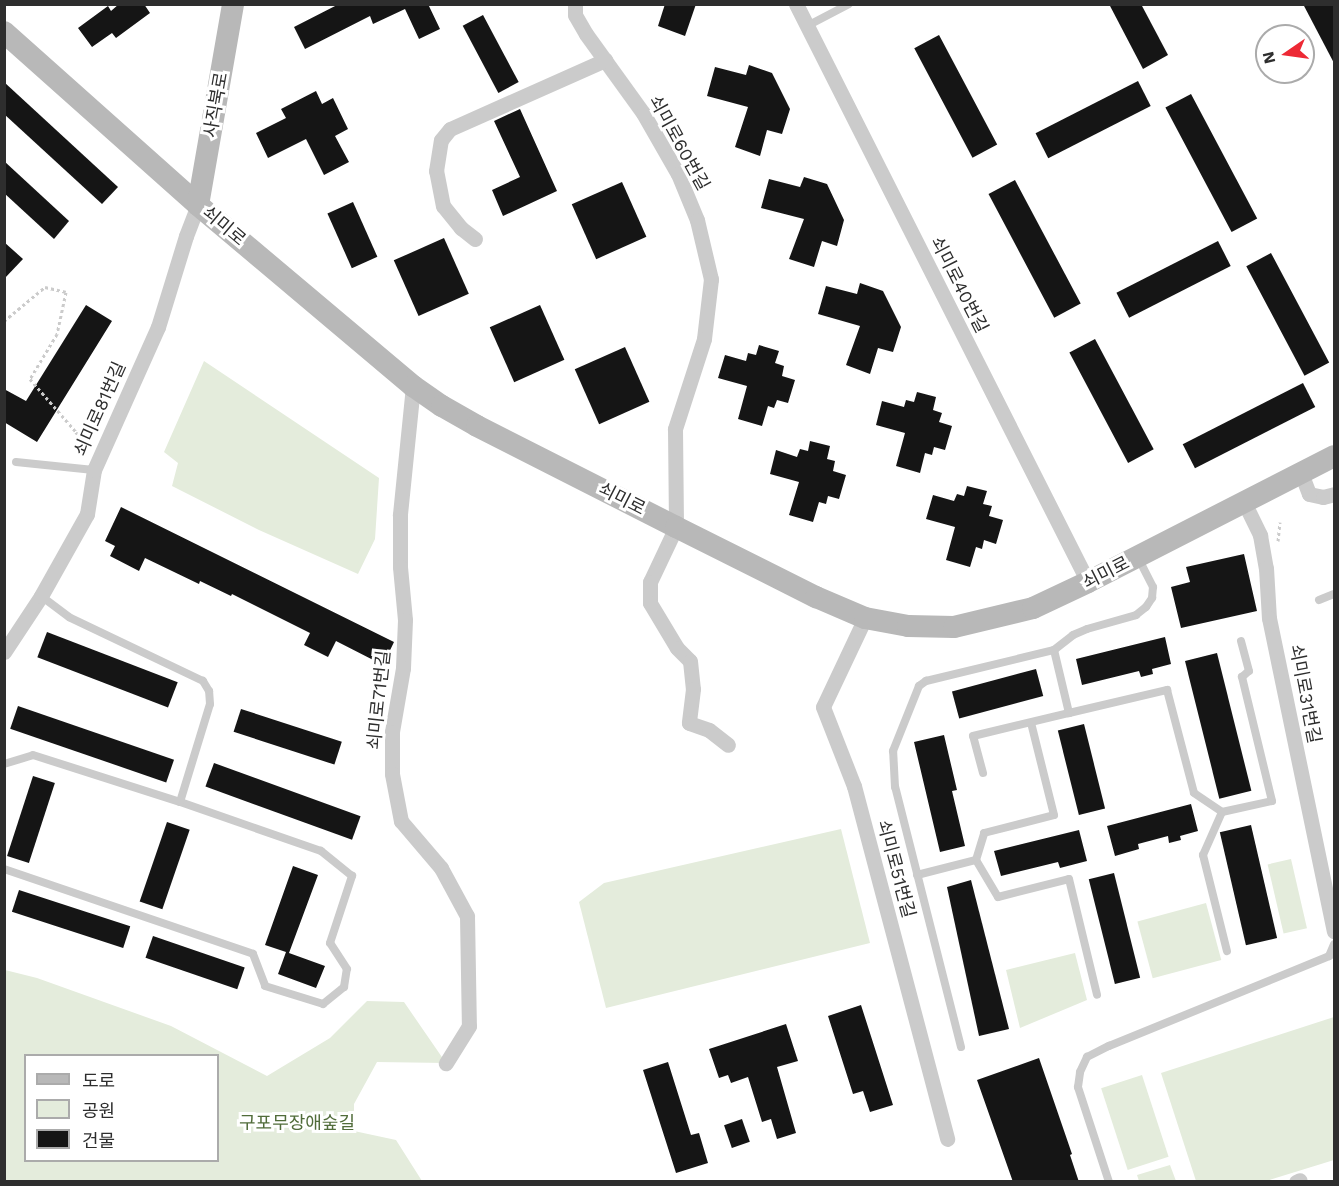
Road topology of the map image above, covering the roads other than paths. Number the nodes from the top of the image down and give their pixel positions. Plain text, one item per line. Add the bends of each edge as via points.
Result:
1 (233, 4) edge
2 (575, 4) edge
3 (796, 4) edge
4 (849, 4) edge
5 (807, 26) junction
6 (4, 32) edge
7 (605, 60) junction
8 (198, 205) junction
9 (475, 239) dead end
10 (413, 386) junction
11 (1335, 456) edge
12 (16, 462) dead end
13 (94, 470) junction
14 (1301, 473) junction
15 (1335, 494) edge
16 (1244, 502) junction
17 (676, 527) junction
18 (1137, 557) junction
19 (1088, 582) junction
20 (1335, 594) edge
21 (41, 596) junction
22 (1318, 600) dead end
23 (865, 618) junction
24 (1241, 641) dead end
25 (1054, 650) junction
26 (4, 652) edge
27 (1069, 713) junction
28 (1031, 723) junction
29 (728, 745) dead end
30 (4, 764) edge
31 (982, 773) dead end
32 (180, 802) junction
33 (1222, 812) junction
34 (976, 860) junction
35 (4, 870) edge
36 (917, 875) junction
37 (1335, 931) edge
38 (1335, 944) edge
39 (1227, 951) dead end
40 (1097, 995) dead end
41 (961, 1047) dead end
42 (446, 1063) dead end
43 (947, 1139) dead end
44 (1109, 1182) edge

1 - 8 main road, 사직북로
2 - 7 street, 쇠미로60번길 via 575,15
3 - 5 street, 쇠미로40번길
4 - 5 lane
5 - 19 street, 쇠미로40번길
6 - 8 main road, 쇠미로
7 - 9 street via 450,129 441,140 436,171 443,206
7 - 17 street, 쇠미로60번길 via 643,113 678,174 697,220 711,279 704,339 675,429
8 - 10 main road, 쇠미로
8 - 13 street, 쇠미로81번길 via 158,327
10 - 17 main road, 쇠미로 via 477,426
10 - 42 street, 쇠미로71번길 via 400,514 404,668 392,732 392,774 401,820 441,868 466,916 469,1026
11 - 14 main road, 쇠미로
12 - 13 lane
13 - 21 street, 쇠미로81번길 via 87,514
14 - 15 street via 1310,494
14 - 16 main road, 쇠미로
16 - 18 main road, 쇠미로
16 - 37 street, 쇠미로31번길 via 1260,535 1269,618
17 - 23 main road, 쇠미로
17 - 29 street via 650,582 650,603 677,648 690,661 693,689 688,723 709,730
18 - 19 main road, 쇠미로
18 - 25 lane via 1153,587 1146,607 1136,615 1080,632
19 - 23 main road, 쇠미로 via 1033,608 954,627 908,626
20 - 22 lane
21 - 26 street, 쇠미로81번길
21 - 32 lane via 69,617 203,681 210,704
23 - 43 street, 쇠미로51번길 via 824,707 854,786
24 - 33 lane via 1249,671 1242,677 1272,801
25 - 27 lane
25 - 36 lane via 918,686 893,751 895,787
27 - 28 lane
27 - 33 lane via 1167,690 1194,793
28 - 31 lane via 973,736
28 - 34 lane via 1054,815 984,833
30 - 32 lane via 33,755
32 - 35 lane via 321,851 352,876 330,943 347,969 344,987 323,1004 266,986 253,954
33 - 39 lane via 1203,855
34 - 36 lane
34 - 40 lane via 998,897 1069,879
36 - 41 lane
38 - 44 lane via 1329,956 1087,1058 1078,1087

